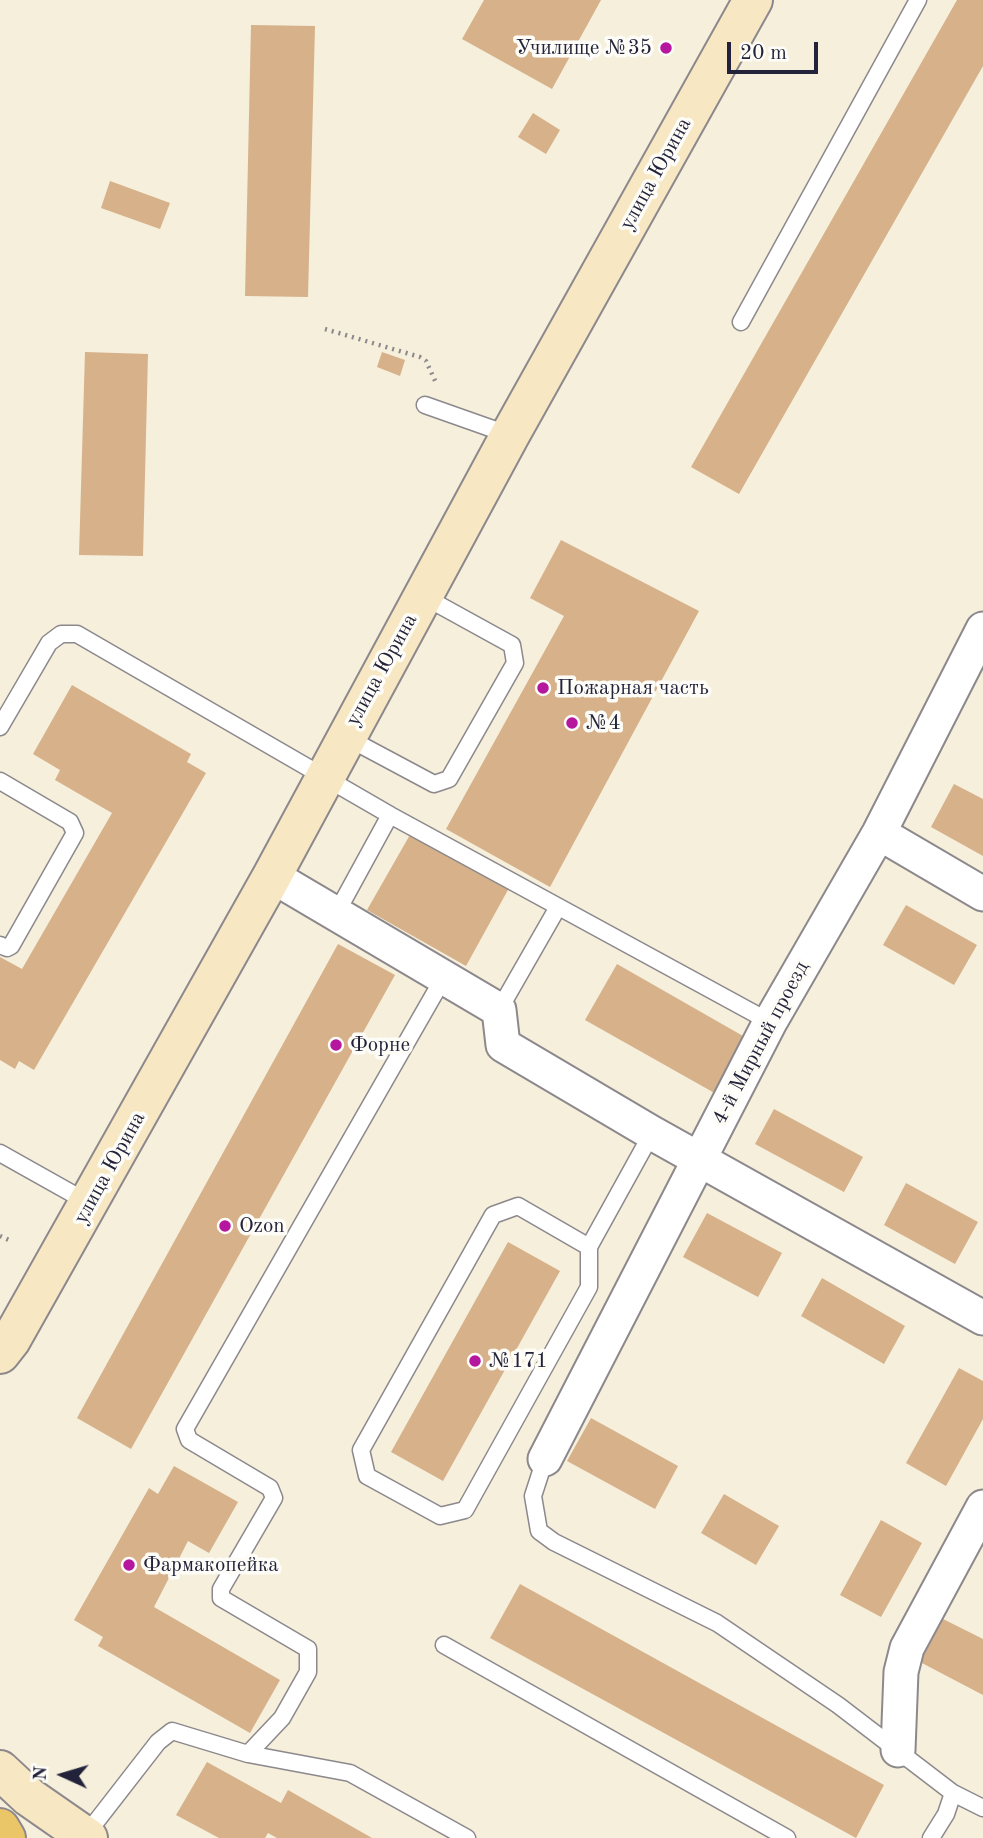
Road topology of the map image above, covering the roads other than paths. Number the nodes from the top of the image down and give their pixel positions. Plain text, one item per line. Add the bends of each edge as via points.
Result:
1 (753, 0) edge
2 (918, 0) edge
3 (741, 322) dead end
4 (425, 405) dead end
5 (510, 435) junction
6 (423, 596) junction
7 (983, 629) edge
8 (0, 726) edge
9 (346, 737) junction
10 (325, 776) junction
11 (0, 781) edge
12 (390, 815) junction
13 (879, 833) junction
14 (272, 876) junction
15 (983, 894) edge
16 (558, 907) junction
17 (337, 912) junction
18 (0, 945) edge
19 (444, 977) junction
20 (499, 1010) junction
21 (770, 1022) junction
22 (652, 1133) junction
23 (0, 1153) edge
24 (699, 1159) junction
25 (90, 1203) junction
26 (589, 1247) junction
27 (983, 1318) edge
28 (4, 1355) edge
29 (545, 1459) joint
30 (983, 1507) edge
31 (444, 1645) dead end
32 (898, 1750) junction
33 (248, 1754) junction
34 (0, 1770) edge
35 (953, 1793) junction
36 (983, 1808) edge
37 (0, 1828) edge
38 (87, 1837) edge
39 (6, 1838) edge
40 (467, 1838) edge
41 (787, 1838) edge
42 (931, 1838) edge

1 - 5 main road, улица Юрина
2 - 3 lane
4 - 5 lane
5 - 6 main road, улица Юрина
6 - 9 main road, улица Юрина
6 - 9 lane via 512,645 515,663 449,779 434,783
7 - 13 street, 4-й Мирный проезд
8 - 10 lane via 48,643 69,633
9 - 10 main road, улица Юрина
10 - 12 lane
10 - 14 main road, улица Юрина
11 - 18 lane via 70,822 75,833 11,946
12 - 16 lane
12 - 17 lane
13 - 15 street
13 - 21 street, 4-й Мирный проезд
14 - 17 street
14 - 25 main road, улица Юрина
16 - 20 lane
16 - 21 lane
17 - 19 street
19 - 20 street
19 - 33 lane via 185,1429 189,1440 271,1488 274,1498 221,1589 221,1598 308,1649 308,1672 282,1718
20 - 22 street via 503,1045
21 - 24 street, 4-й Мирный проезд
22 - 24 street
22 - 26 lane
23 - 25 lane
24 - 27 street
24 - 29 street, 4-й Мирный проезд
25 - 28 main road, улица Юрина
26 - 26 lane via 589,1287 465,1510 440,1516 367,1476 361,1450 493,1215 518,1206
29 - 32 lane via 533,1496 539,1531 717,1623
30 - 32 street via 907,1648 901,1672
31 - 41 lane
32 - 35 lane
33 - 38 lane via 172,1731 158,1742
33 - 40 lane via 350,1773
34 - 38 main road via 29,1797
35 - 36 lane
35 - 42 lane
37 - 39 main road

